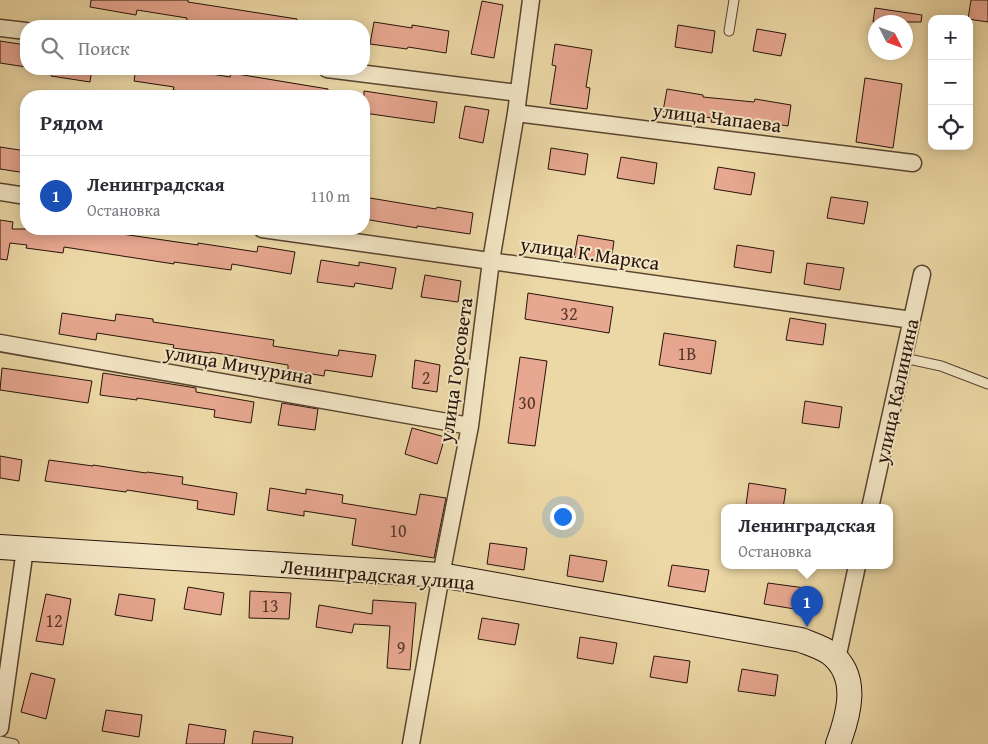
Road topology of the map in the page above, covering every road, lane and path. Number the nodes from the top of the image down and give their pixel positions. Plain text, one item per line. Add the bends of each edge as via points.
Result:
1 (531, 0) edge
2 (734, 0) edge
3 (0, 28) edge
4 (20, 30) edge
5 (729, 31) dead end
6 (370, 74) edge
7 (518, 93) junction
8 (516, 113) junction
9 (913, 163) dead end
10 (0, 192) edge
11 (20, 195) edge
12 (305, 235) edge
13 (491, 261) junction
14 (922, 274) dead end
15 (912, 320) junction
16 (0, 343) edge
17 (904, 358) junction
18 (987, 381) edge
19 (470, 426) junction
20 (871, 504) edge
21 (0, 547) edge
22 (25, 549) junction
23 (857, 569) edge
24 (441, 575) junction
25 (837, 659) junction
26 (0, 728) edge
27 (0, 741) edge
28 (14, 744) edge
29 (411, 744) edge
30 (838, 744) edge

1 - 7 street, улица Горсовета
2 - 5 lane
3 - 4 street
6 - 7 street
7 - 8 street, улица Горсовета
8 - 9 street, улица Чапаева
8 - 13 street, улица Горсовета
10 - 11 street
12 - 13 street, улица К.Маркса
13 - 15 street, улица К.Маркса
13 - 19 street, улица Горсовета
14 - 15 street, улица Калинина
15 - 17 street, улица Калинина
16 - 19 street, улица Мичурина
17 - 18 lane
17 - 20 street, улица Калинина
19 - 24 street, улица Горсовета
21 - 22 street, Ленинградская улица
22 - 24 street, Ленинградская улица
22 - 26 street
23 - 25 street
24 - 25 street, Ленинградская улица via 801,640 822,648
24 - 29 street, улица Горсовета
25 - 30 street via 850,685 850,704
27 - 28 lane

